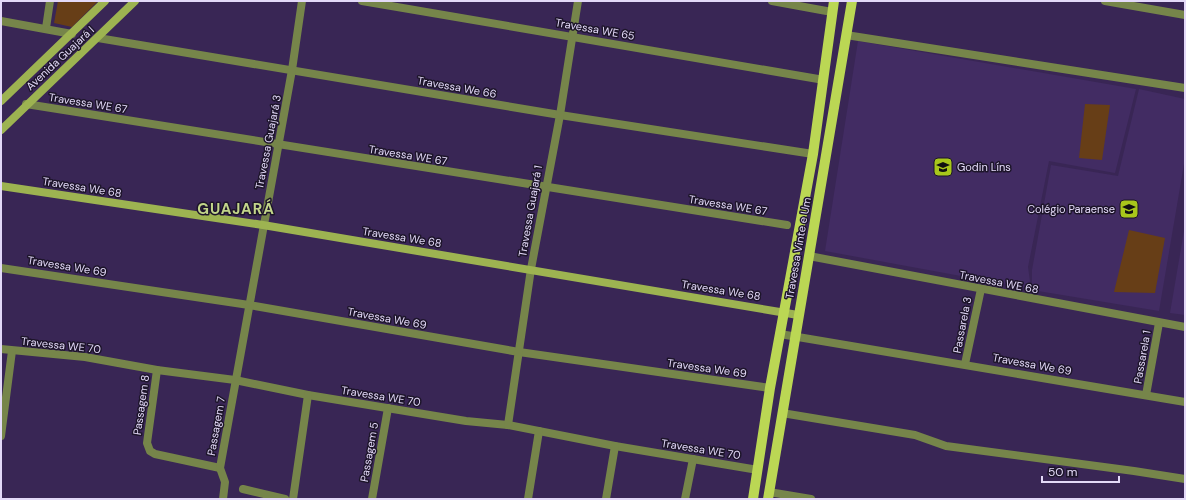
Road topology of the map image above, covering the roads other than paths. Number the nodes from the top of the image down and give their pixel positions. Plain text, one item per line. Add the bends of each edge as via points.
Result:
1 (50, 1) edge
2 (105, 1) edge
3 (135, 1) edge
4 (302, 1) edge
5 (362, 1) edge
6 (578, 1) edge
7 (772, 1) edge
8 (834, 1) edge
9 (852, 1) edge
10 (1105, 1) edge
11 (832, 12) junction
12 (1185, 15) edge
13 (1, 21) edge
14 (46, 28) junction
15 (72, 34) junction
16 (846, 35) junction
17 (572, 36) junction
18 (98, 38) junction
19 (292, 70) junction
20 (824, 80) junction
21 (1185, 88) edge
22 (1, 101) edge
23 (26, 104) junction
24 (560, 115) junction
25 (1, 130) edge
26 (278, 146) junction
27 (812, 154) junction
28 (1, 186) edge
29 (545, 188) junction
30 (263, 225) junction
31 (787, 225) dead end
32 (809, 256) junction
33 (1, 268) edge
34 (531, 270) junction
35 (790, 273) junction
36 (805, 276) junction
37 (980, 290) junction
38 (248, 306) junction
39 (783, 312) junction
40 (798, 315) junction
41 (1159, 323) junction
42 (1185, 327) edge
43 (780, 334) junction
44 (796, 336) junction
45 (1, 348) edge
46 (12, 351) junction
47 (520, 352) junction
48 (965, 364) junction
49 (774, 365) junction
50 (790, 368) junction
51 (157, 370) junction
52 (235, 380) junction
53 (770, 388) junction
54 (308, 395) junction
55 (1146, 395) junction
56 (1185, 402) edge
57 (3, 407) edge
58 (388, 408) junction
59 (782, 412) junction
60 (508, 425) junction
61 (539, 431) junction
62 (1, 436) edge
63 (615, 446) junction
64 (693, 458) junction
65 (220, 468) junction
66 (758, 470) junction
67 (1185, 479) edge
68 (243, 489) dead end
69 (769, 496) edge
70 (223, 499) edge
71 (286, 499) edge
72 (294, 499) edge
73 (372, 499) edge
74 (528, 499) edge
75 (606, 499) edge
76 (685, 499) edge
77 (753, 499) edge
78 (811, 499) edge

1 - 14 street
2 - 15 street, Avenida Guajará I
3 - 18 street, Avenida Guajará I
4 - 19 street, Travessa Guajará 3
5 - 17 street, Travessa WE 65
6 - 17 street, Travessa Guajará 1
7 - 11 street
8 - 11 main road, Travessa Vinte e Um
9 - 16 main road, Travessa Vinte e Um
10 - 12 street
11 - 20 main road, Travessa Vinte e Um
13 - 14 street
14 - 15 street
15 - 22 street, Avenida Guajará I
16 - 21 street
16 - 32 main road, Travessa Vinte e Um
17 - 20 street, Travessa WE 65
17 - 24 street, Travessa Guajará 1
18 - 19 street, Travessa We 66
18 - 23 street, Avenida Guajará I
19 - 24 street, Travessa We 66
19 - 26 street, Travessa Guajará 3
20 - 27 main road, Travessa Vinte e Um
23 - 25 street, Avenida Guajará I
23 - 26 street, Travessa WE 67
24 - 27 street, Travessa We 66
24 - 29 street, Travessa Guajará 1
26 - 29 street, Travessa WE 67
26 - 30 street, Travessa Guajará 3
27 - 35 main road, Travessa Vinte e Um
28 - 30 street, Travessa We 68
29 - 31 street, Travessa WE 67
29 - 34 street, Travessa Guajará 1
30 - 34 street, Travessa We 68
30 - 38 street, Travessa Guajará 3
32 - 36 main road, Travessa Vinte e Um
32 - 37 street, Travessa WE 68
33 - 38 street, Travessa We 69
34 - 39 street, Travessa We 68
34 - 47 street, Travessa Guajará 1
35 - 36 main road
35 - 39 main road, Travessa Vinte e Um
36 - 40 main road, Travessa Vinte e Um
37 - 41 street, Travessa WE 68
37 - 48 street, Passarela 3
38 - 47 street, Travessa We 69
38 - 52 street, Travessa Guajará 3
39 - 40 street, Travessa We 68
39 - 43 main road, Travessa Vinte e Um
40 - 44 main road, Travessa Vinte e Um
41 - 42 street, Travessa WE 68
41 - 55 street, Passarela 1
43 - 44 street, Travessa We 69
43 - 49 main road, Travessa Vinte e Um
44 - 48 street, Travessa We 69
44 - 50 main road, Travessa Vinte e Um
45 - 46 street, Travessa WE 70
46 - 51 street, Travessa WE 70 via 84,357
46 - 57 street
47 - 53 street, Travessa We 69
47 - 60 street, Travessa Guajará 1
48 - 55 street, Travessa We 69
49 - 50 main road
49 - 53 main road, Travessa Vinte e Um
50 - 59 main road, Travessa Vinte e Um
51 - 52 street, Travessa WE 70
51 - 65 street, Passagem 8 via 146,443 150,451
52 - 54 street, Travessa WE 70
52 - 65 street, Passagem 7
53 - 66 main road, Travessa Vinte e Um
54 - 58 street, Travessa WE 70
54 - 72 street
55 - 56 street, Travessa We 69
57 - 62 street
58 - 60 street, Travessa WE 70
58 - 73 street, Passagem 5
59 - 67 street via 915,435 946,446
59 - 69 main road, Travessa Vinte e Um
60 - 61 street, Travessa WE 70
61 - 63 street, Travessa WE 70
61 - 74 street
63 - 64 street, Travessa WE 70
63 - 75 street
64 - 66 street, Travessa WE 70
64 - 76 street
65 - 70 street, Passagem 7 via 225,482
66 - 77 main road, Travessa Vinte e Um
68 - 71 street
69 - 78 street

